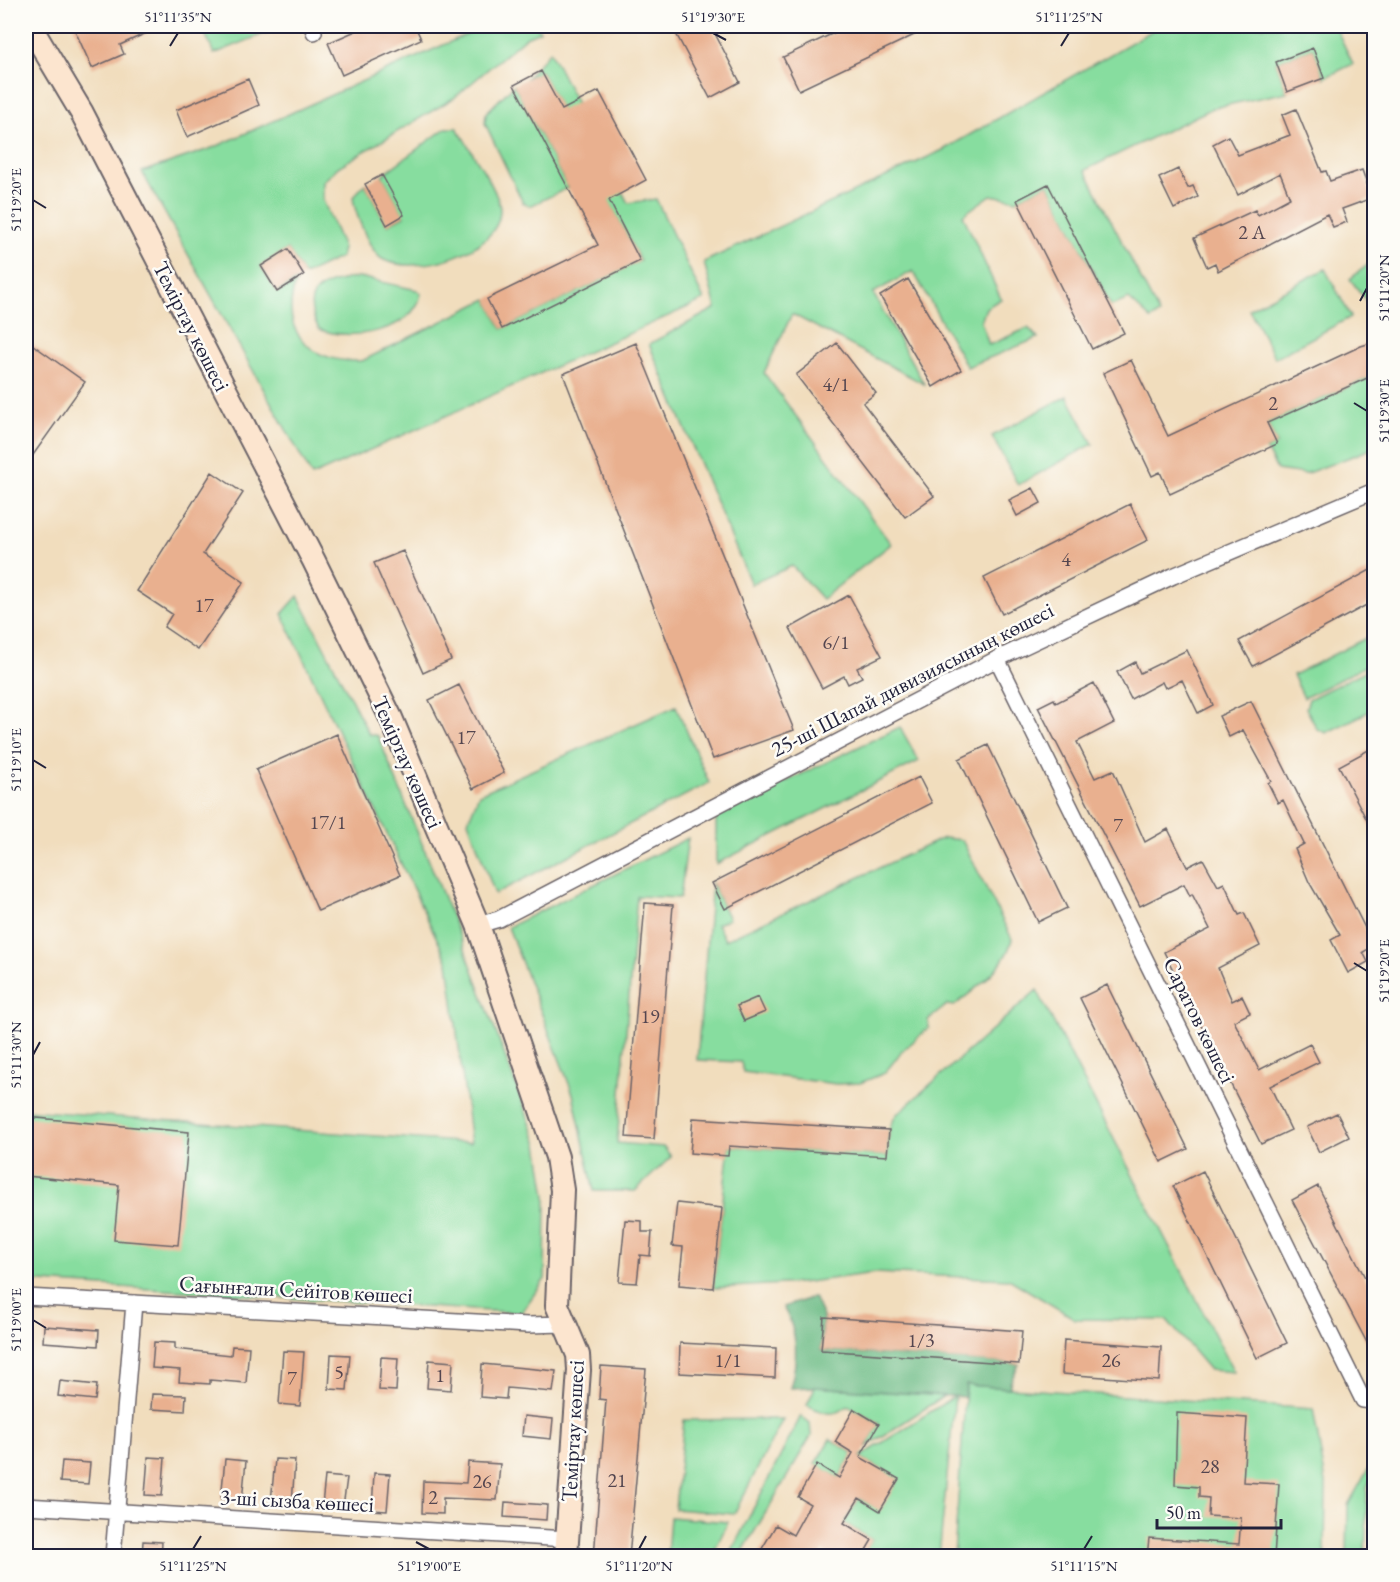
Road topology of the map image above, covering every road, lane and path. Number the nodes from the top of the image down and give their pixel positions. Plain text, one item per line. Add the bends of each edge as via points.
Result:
1 (30, 26) edge
2 (1374, 491) edge
3 (997, 659) junction
4 (478, 925) junction
5 (26, 1297) edge
6 (134, 1303) junction
7 (565, 1324) junction
8 (1369, 1401) edge
9 (26, 1506) edge
10 (115, 1512) junction
11 (566, 1548) edge
12 (113, 1557) edge

1 - 4 street, Теміртау көшесі via 82,113 314,561 391,718
2 - 3 street, 25-ші Шапай дивизиясының көшесі via 1173,576
3 - 4 street, 25-ші Шапай дивизиясының көшесі via 499,919
3 - 8 street, Саратов көшесі
4 - 7 street, Теміртау көшесі via 559,1165 562,1190 556,1293
5 - 6 street, Сағынғали Сейітов көшесі
6 - 7 street, Сағынғали Сейітов көшесі
6 - 10 street
7 - 11 street, Теміртау көшесі via 578,1355 579,1370
9 - 10 street, 3-ші сызба көшесі
10 - 11 street, 3-ші сызба көшесі
10 - 12 street

